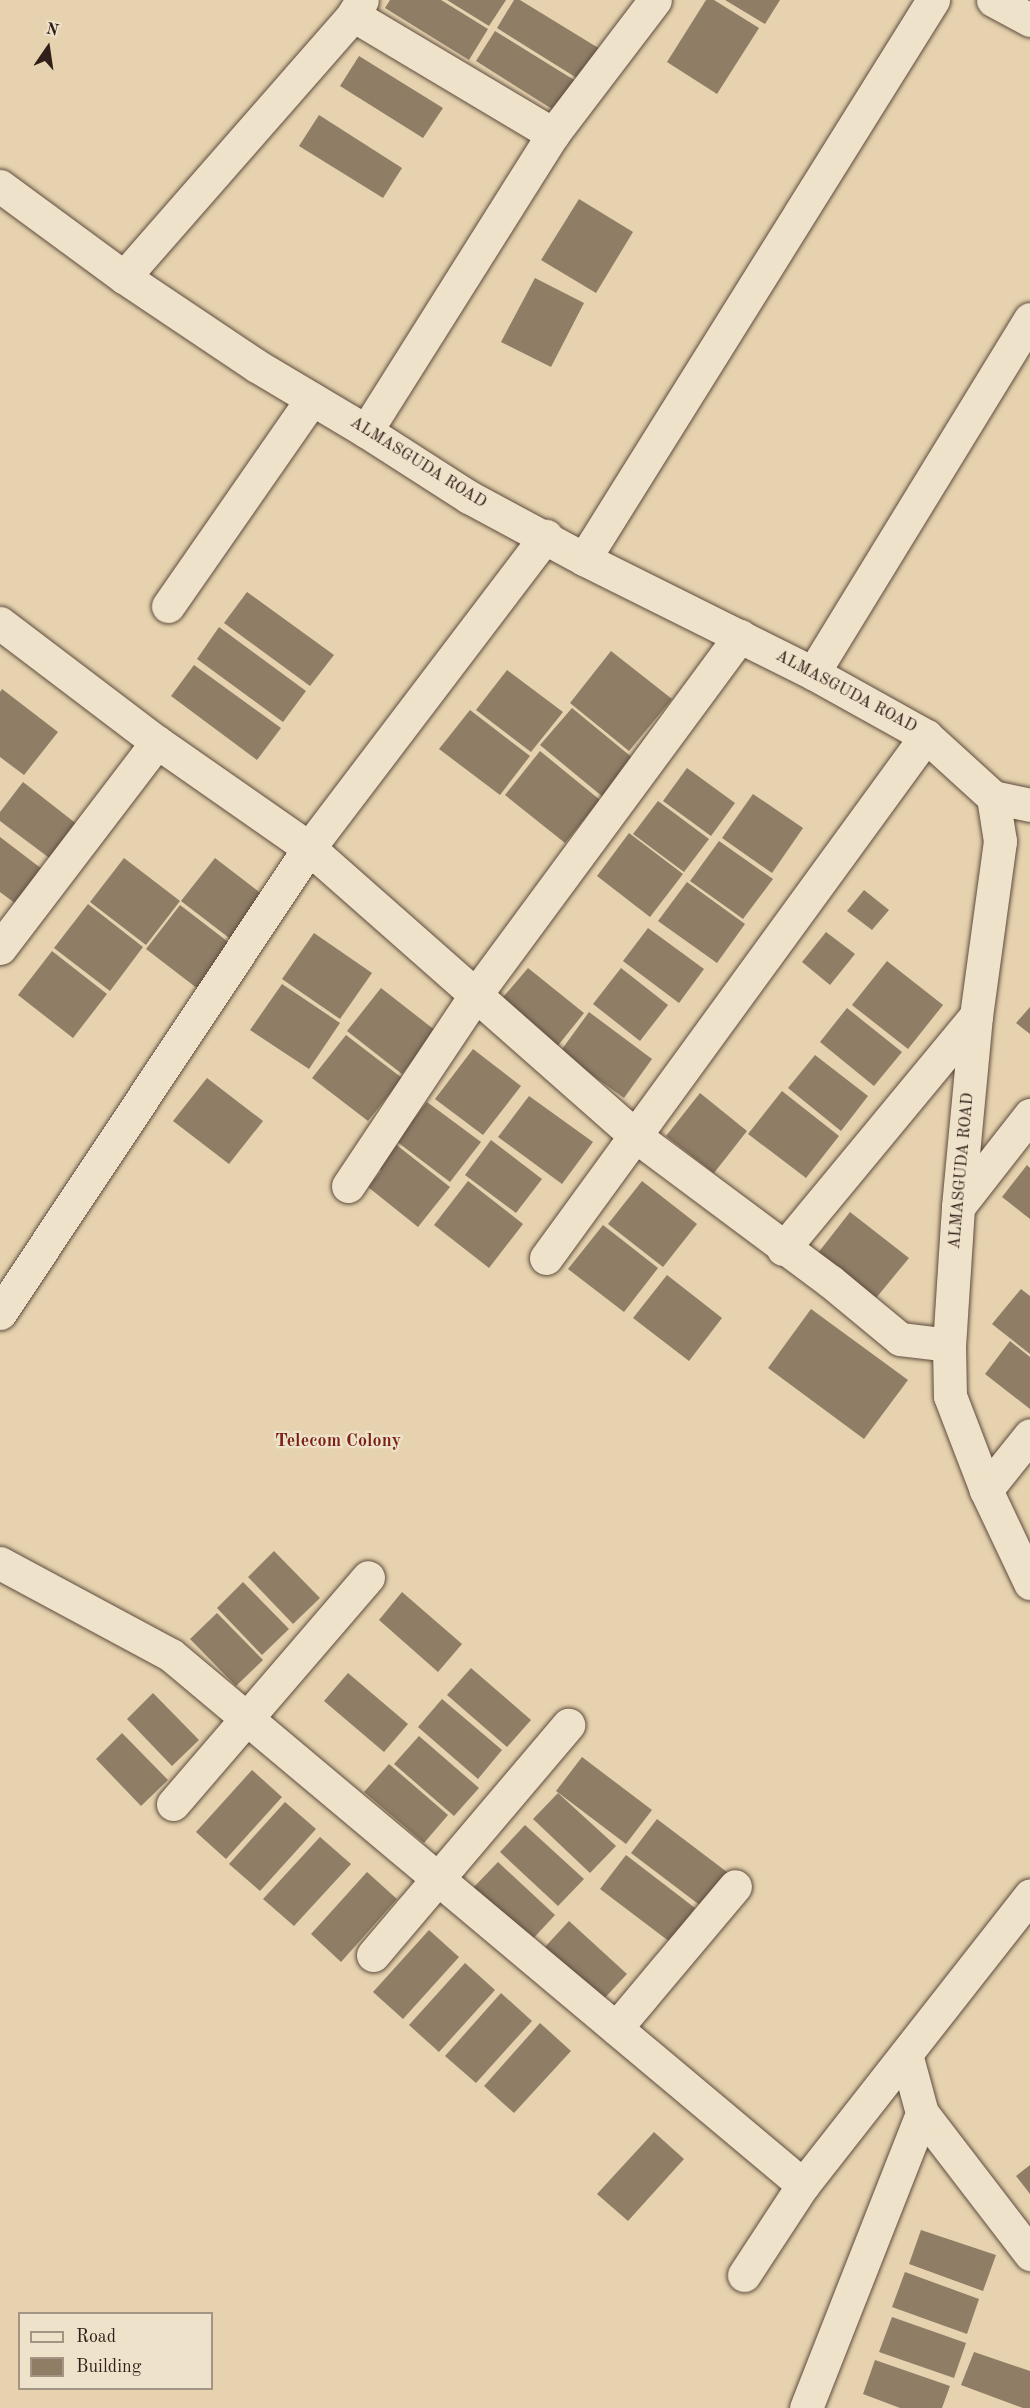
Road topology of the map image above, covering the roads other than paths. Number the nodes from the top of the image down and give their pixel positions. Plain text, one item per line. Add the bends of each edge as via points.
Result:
1 (655, 0) edge
2 (933, 0) edge
3 (993, 0) edge
4 (357, 7) edge
5 (1030, 20) edge
6 (553, 134) junction
7 (0, 186) edge
8 (124, 277) junction
9 (1030, 319) edge
10 (312, 399) junction
11 (366, 430) junction
12 (546, 536) junction
13 (584, 559) junction
14 (168, 606) dead end
15 (2, 628) edge
16 (740, 636) junction
17 (813, 673) junction
18 (926, 736) junction
19 (157, 742) junction
20 (993, 797) junction
21 (1030, 806) edge
22 (309, 848) junction
23 (0, 948) edge
24 (476, 994) junction
25 (976, 1016) junction
26 (1030, 1115) edge
27 (634, 1135) junction
28 (348, 1186) dead end
29 (958, 1207) junction
30 (783, 1249) junction
31 (546, 1258) dead end
32 (0, 1313) edge
33 (949, 1345) junction
34 (1030, 1435) edge
35 (986, 1491) junction
36 (0, 1563) edge
37 (368, 1577) dead end
38 (1030, 1583) edge
39 (246, 1719) junction
40 (568, 1725) dead end
41 (173, 1804) dead end
42 (437, 1879) junction
43 (735, 1886) dead end
44 (1030, 1895) edge
45 (373, 1955) dead end
46 (616, 2028) junction
47 (906, 2054) junction
48 (922, 2113) junction
49 (803, 2186) junction
50 (1030, 2254) edge
51 (744, 2275) dead end
52 (806, 2408) edge

1 - 6 street
2 - 13 street
3 - 5 street
4 - 6 street
4 - 8 street
6 - 11 street
7 - 8 street, ALMASGUDA ROAD
8 - 10 street, ALMASGUDA ROAD
9 - 17 street
10 - 11 street, ALMASGUDA ROAD
10 - 14 street
11 - 12 street, ALMASGUDA ROAD via 469,496
12 - 13 street, ALMASGUDA ROAD
12 - 22 street
13 - 16 street, ALMASGUDA ROAD
15 - 19 street
16 - 17 street, ALMASGUDA ROAD
16 - 24 street
17 - 18 street, ALMASGUDA ROAD
18 - 20 street, ALMASGUDA ROAD
18 - 27 street
19 - 22 street
19 - 23 street
20 - 21 street
20 - 25 street, ALMASGUDA ROAD via 1000,841
22 - 24 street
22 - 32 street
24 - 27 street
24 - 28 street
25 - 29 street, ALMASGUDA ROAD
25 - 30 street
26 - 29 street
27 - 30 street
27 - 31 street
29 - 33 street, ALMASGUDA ROAD
30 - 33 street via 830,1281 900,1339
33 - 35 street, ALMASGUDA ROAD via 950,1396
34 - 35 street
35 - 38 street, ALMASGUDA ROAD
36 - 39 street via 171,1655
37 - 39 street
39 - 41 street
39 - 42 street
40 - 42 street
42 - 45 street
42 - 46 street
43 - 46 street
44 - 47 street
46 - 49 street
47 - 48 street
47 - 49 street
48 - 50 street
48 - 52 street
49 - 51 street

